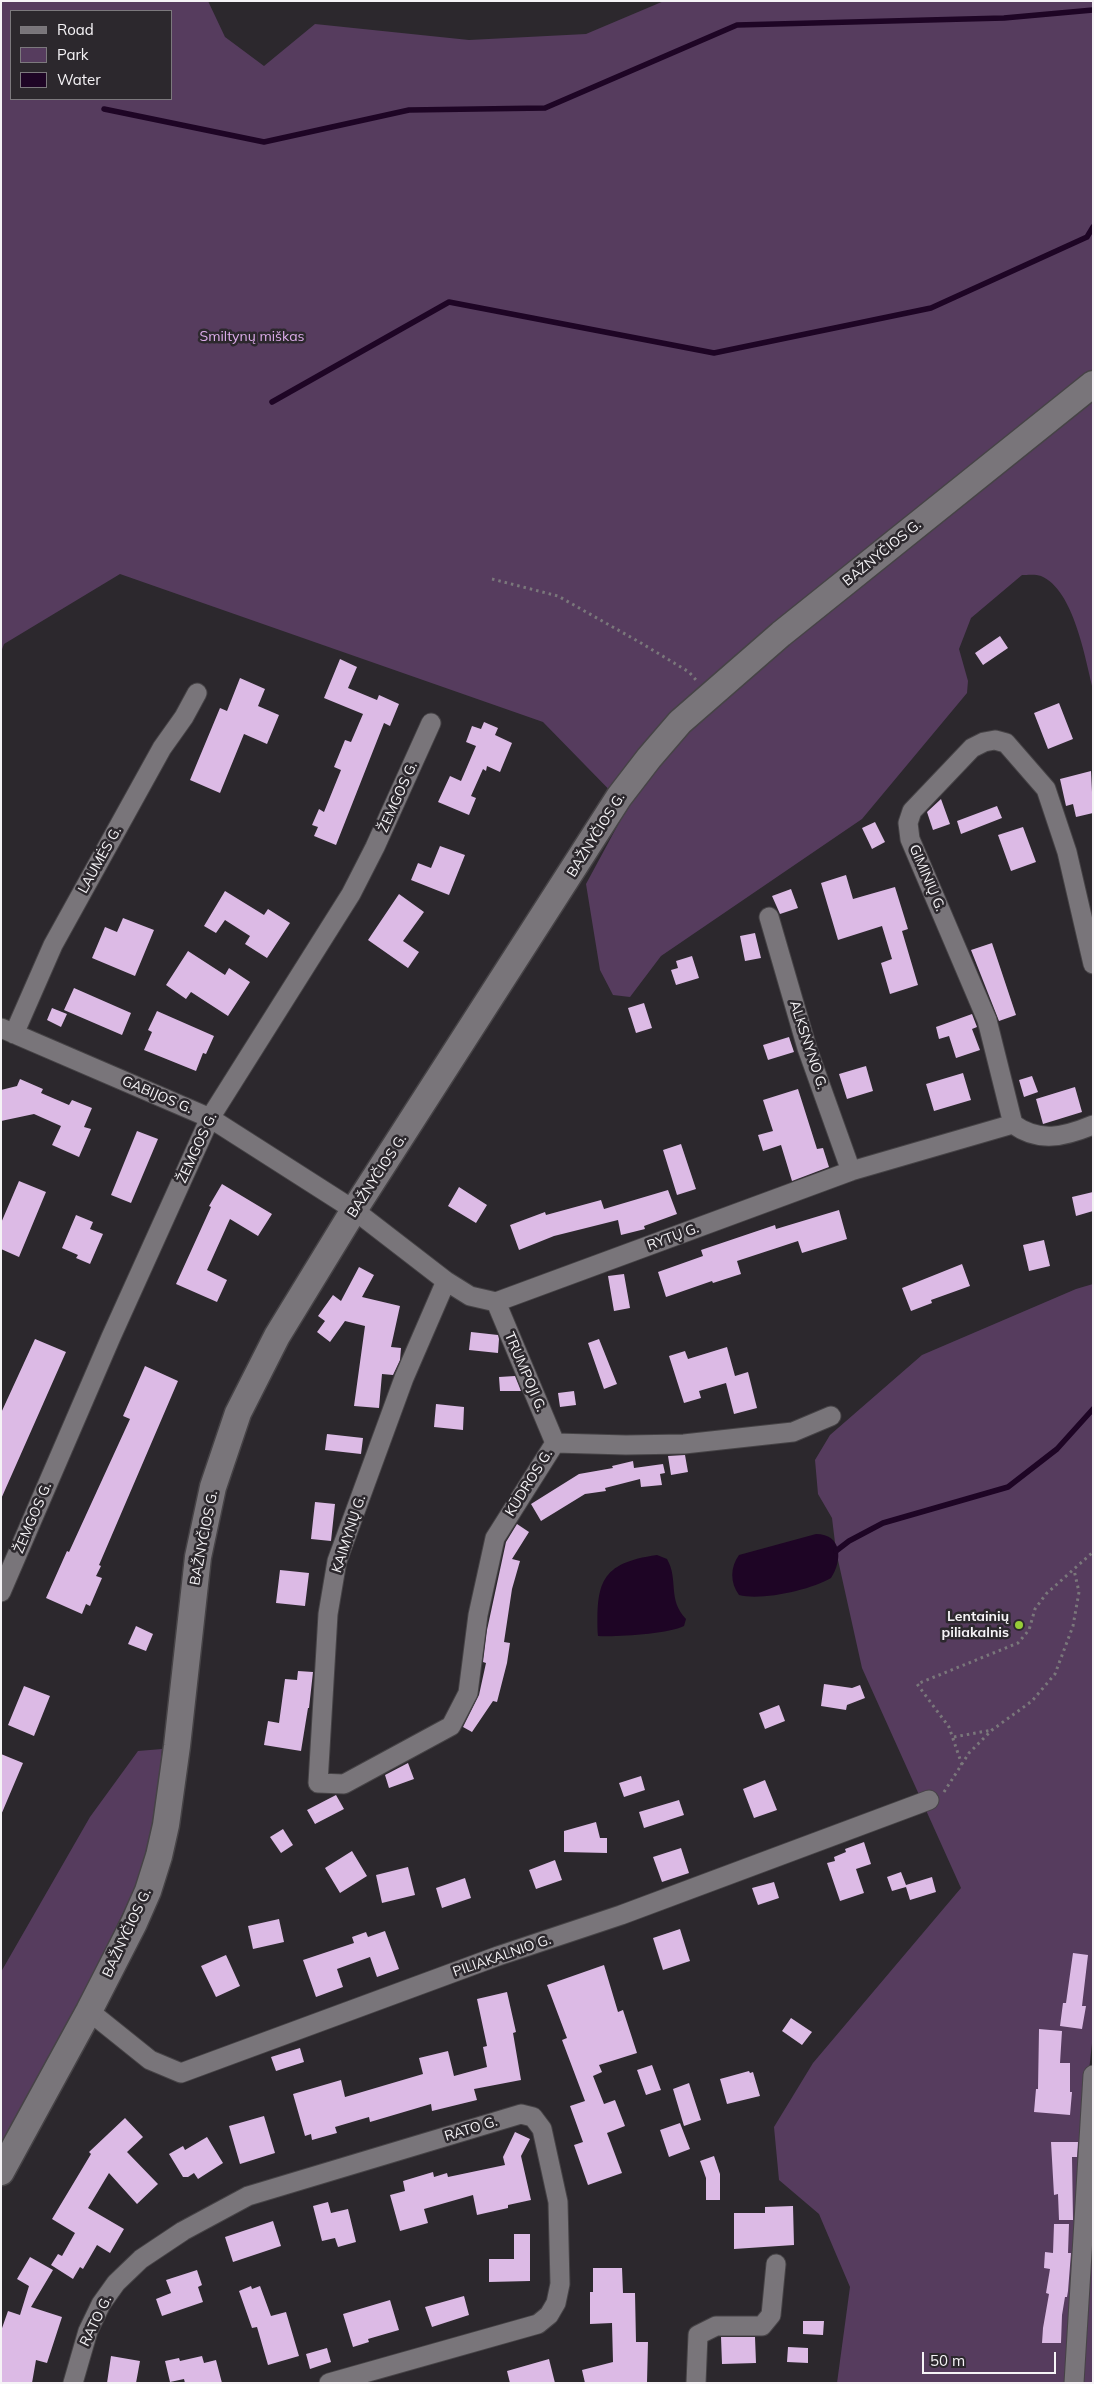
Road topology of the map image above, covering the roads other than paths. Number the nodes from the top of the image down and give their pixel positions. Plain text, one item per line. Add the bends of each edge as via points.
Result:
1 (1093, 384) edge
2 (197, 693) dead end
3 (431, 723) dead end
4 (769, 917) dead end
5 (1093, 964) edge
6 (8, 1031) edge
7 (210, 1118) junction
8 (1013, 1124) junction
9 (1093, 1125) edge
10 (851, 1171) junction
11 (354, 1210) junction
12 (446, 1281) junction
13 (496, 1302) junction
14 (831, 1416) dead end
15 (555, 1443) junction
16 (1, 1592) edge
17 (391, 1760) joint
18 (929, 1800) road end
19 (89, 2011) junction
20 (1093, 2075) edge
21 (1, 2172) edge
22 (776, 2264) dead end
23 (73, 2383) edge
24 (329, 2383) edge
25 (696, 2383) edge
26 (1074, 2383) edge

1 - 11 main road, BAŽNYČIOS G. via 780,634 680,722 619,797
2 - 6 street, LAUMĖS G. via 162,748
3 - 7 street, ŽEMGOS G. via 351,894
4 - 10 street, ALKSNYNO G. via 807,1048
5 - 8 street, GIMINIŲ G. via 1066,852 1046,790 1006,743 995,740 972,748 912,811 908,823 910,838 987,1020
6 - 7 street, GABIJOS G.
7 - 11 street, GABIJOS G.
7 - 16 street, ŽEMGOS G.
8 - 9 street via 1044,1138 1067,1135
8 - 10 street, RYTŲ G.
10 - 13 street, RYTŲ G.
11 - 12 street
11 - 19 main road, BAŽNYČIOS G. via 268,1353 238,1413 216,1478 198,1557 166,1825 148,1890
12 - 13 street via 470,1296
12 - 17 street, KAIMYNŲ G. via 404,1378 337,1561 328,1614 318,1783 344,1784
13 - 15 street, TRUMPOJI G.
14 - 15 street, KŪDROS G. via 793,1432 684,1444
15 - 17 street, KŪDROS G. via 495,1538 478,1615 468,1693 451,1726
18 - 19 street, PILIAKALNIO G. via 181,2074 150,2060
19 - 21 main road, BAŽNYČIOS G.
20 - 26 street
22 - 25 street via 771,2315 762,2326 716,2326 698,2335
23 - 24 street, RATO G. via 88,2331 116,2283 141,2259 183,2231 248,2196 520,2114 533,2117 542,2129 558,2202 560,2284 556,2303 549,2315 538,2324

